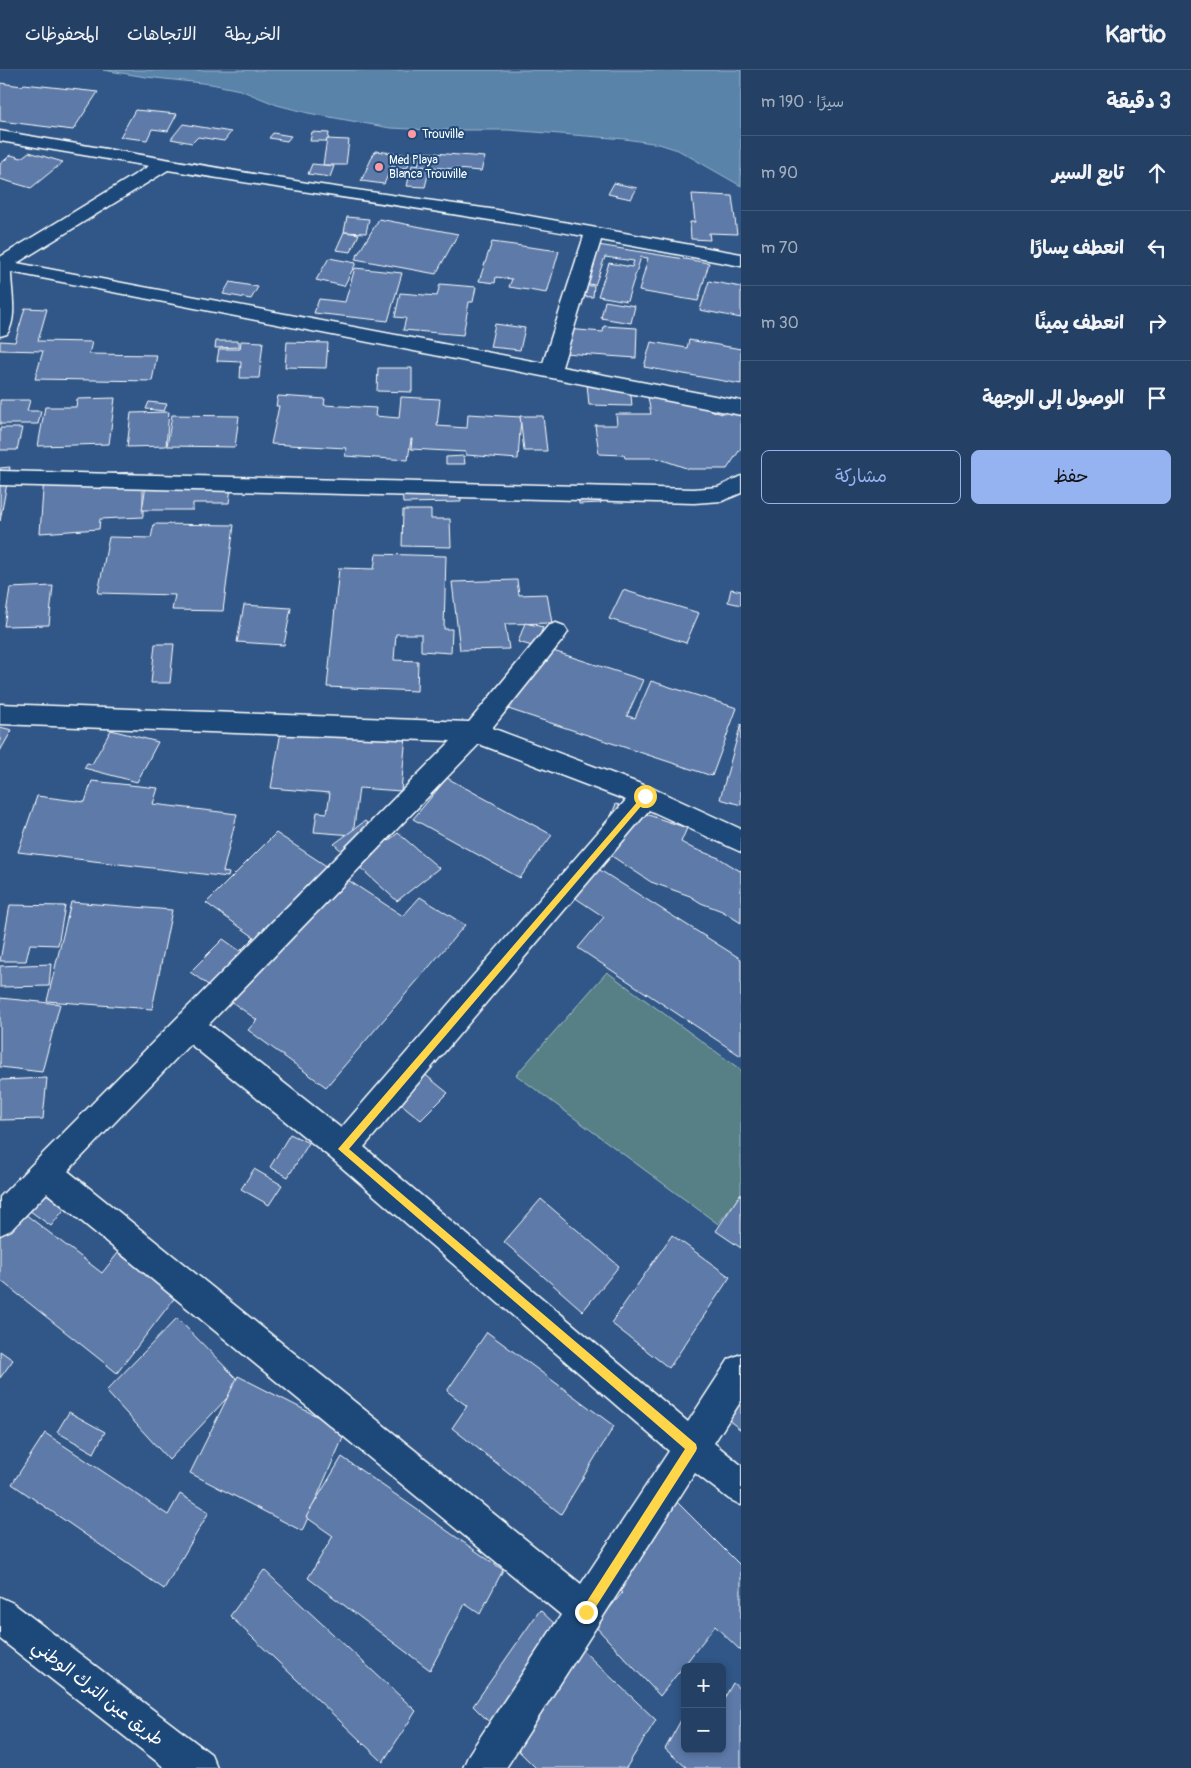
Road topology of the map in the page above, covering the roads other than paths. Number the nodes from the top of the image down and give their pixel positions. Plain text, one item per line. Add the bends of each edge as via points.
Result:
1 (0, 136) edge
2 (167, 163) junction
3 (594, 233) junction
4 (741, 260) edge
5 (0, 265) edge
6 (0, 330) edge
7 (550, 372) junction
8 (741, 408) edge
9 (0, 478) edge
10 (741, 483) edge
11 (556, 632) dead end
12 (0, 714) edge
13 (475, 732) junction
14 (645, 796) junction
15 (741, 841) edge
16 (189, 1025) junction
17 (343, 1149) junction
18 (46, 1172) junction
19 (0, 1219) edge
20 (741, 1371) edge
21 (692, 1448) junction
22 (741, 1486) edge
23 (586, 1612) junction
24 (0, 1616) edge
25 (187, 1765) edge
26 (483, 1768) edge

1 - 2 street
2 - 3 street
2 - 5 street
3 - 4 street
3 - 7 street
5 - 6 street via 4,315
5 - 7 street
7 - 8 street
9 - 10 street via 694,496 722,494
11 - 13 street
12 - 13 street
13 - 14 street
13 - 16 street
14 - 15 street
14 - 17 street
16 - 17 street
16 - 18 street
17 - 21 street
18 - 19 street
18 - 23 street
20 - 21 street
21 - 22 street
21 - 23 street
23 - 26 street
24 - 25 street, طريق عين الترك الوطني

